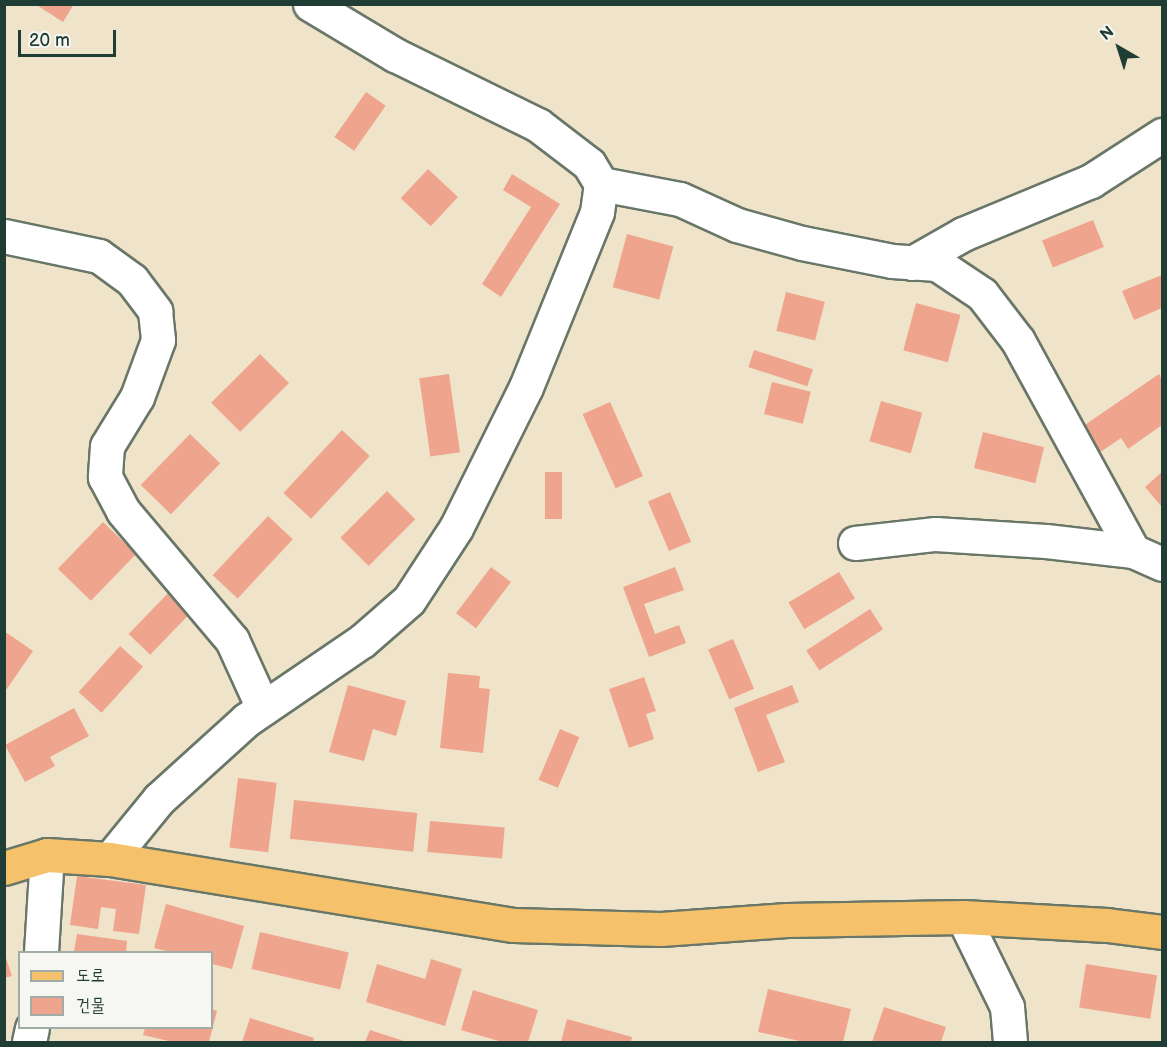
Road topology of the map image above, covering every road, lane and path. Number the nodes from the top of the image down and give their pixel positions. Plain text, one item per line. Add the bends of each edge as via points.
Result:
1 (310, 4) edge
2 (1162, 135) edge
3 (601, 184) junction
4 (4, 236) edge
5 (912, 262) junction
6 (855, 543) dead end
7 (1148, 558) edge
8 (263, 708) junction
9 (47, 855) junction
10 (110, 859) junction
11 (4, 868) edge
12 (963, 917) junction
13 (1162, 932) edge
14 (41, 951) edge
15 (1010, 1042) edge

1 - 3 street via 395,55 538,125 589,164
2 - 5 street via 1091,181 963,234
3 - 5 street via 680,200 737,225 802,243
3 - 8 street via 597,212 526,387 456,528 410,600 362,641
4 - 8 street via 99,256 132,280 155,311 158,340 137,397 107,446 105,477 123,511 232,640
5 - 7 street via 938,264 982,294 1018,341
6 - 7 street via 935,534 1046,541
8 - 10 street via 159,799
9 - 10 main road
9 - 11 main road
9 - 14 street
10 - 12 main road via 514,925 661,929 787,920
12 - 13 main road
12 - 15 street via 1007,1007

